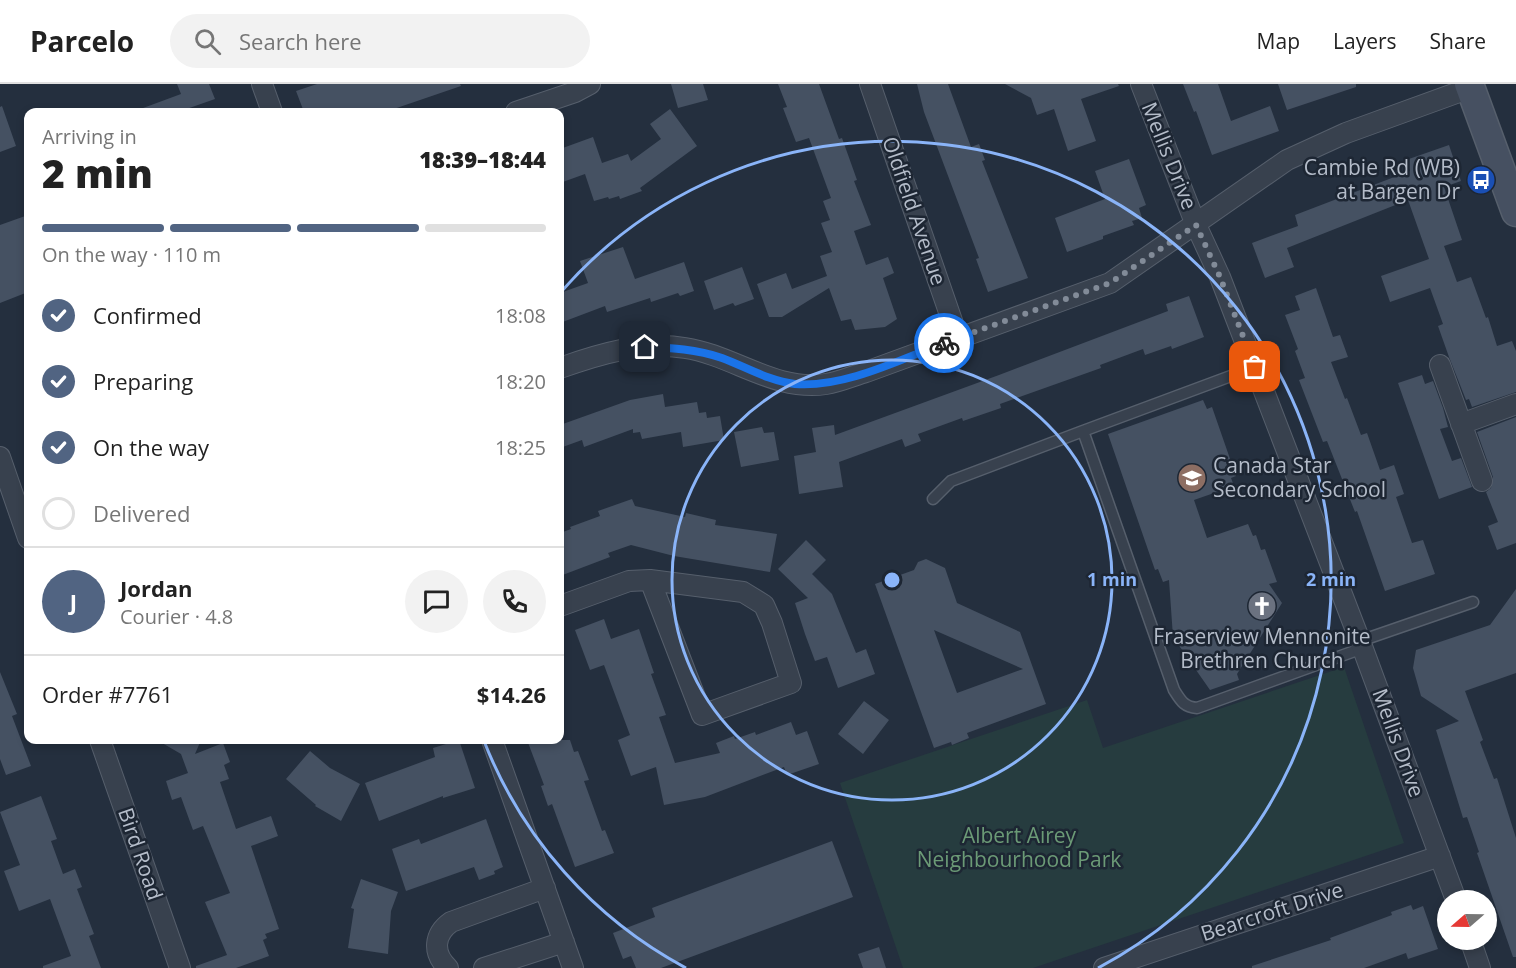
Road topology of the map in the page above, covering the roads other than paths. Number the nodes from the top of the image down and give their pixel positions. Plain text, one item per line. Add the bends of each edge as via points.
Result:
1 (262, 84) edge
2 (590, 84) edge
3 (870, 84) edge
4 (1141, 84) edge
5 (1470, 86) edge
6 (271, 108) edge
7 (528, 108) edge
8 (1516, 212) edge
9 (1196, 225) junction
10 (958, 338) junction
11 (1440, 365) dead end
12 (564, 367) edge
13 (1255, 367) junction
14 (1516, 404) edge
15 (1461, 424) junction
16 (1083, 431) junction
17 (0, 458) edge
18 (1482, 481) dead end
19 (933, 499) dead end
20 (24, 527) edge
21 (650, 580) junction
22 (1473, 602) dead end
23 (564, 605) edge
24 (1361, 644) junction
25 (101, 744) edge
26 (493, 744) edge
27 (1440, 856) junction
28 (545, 888) junction
29 (1452, 890) edge
30 (564, 942) junction
31 (1474, 950) edge
32 (180, 968) edge
33 (448, 968) edge
34 (483, 968) edge
35 (573, 968) edge
36 (1104, 968) edge
37 (1480, 968) edge

1 - 6 street
2 - 7 street
3 - 10 street, Oldfield Avenue
4 - 9 street, Mellis Drive
5 - 8 main road
5 - 9 street via 1287,160
9 - 10 street via 1110,283
9 - 13 street, Mellis Drive
10 - 12 street via 825,384 794,384 684,348 606,352
11 - 15 street
13 - 16 lane
13 - 24 street, Mellis Drive
14 - 15 street
15 - 18 street
16 - 19 lane via 951,481
16 - 24 lane via 1181,702 1197,708
17 - 20 street
21 - 21 street via 702,715 791,683 764,604 743,592
21 - 23 street via 629,581
22 - 24 lane
24 - 27 street, Mellis Drive
25 - 32 street, Bird Road
26 - 28 street
27 - 29 street, Mellis Drive
27 - 36 street, Bearcroft Drive
28 - 30 street
28 - 33 street via 444,927 436,944 437,953
30 - 34 street
30 - 35 street
31 - 37 street

